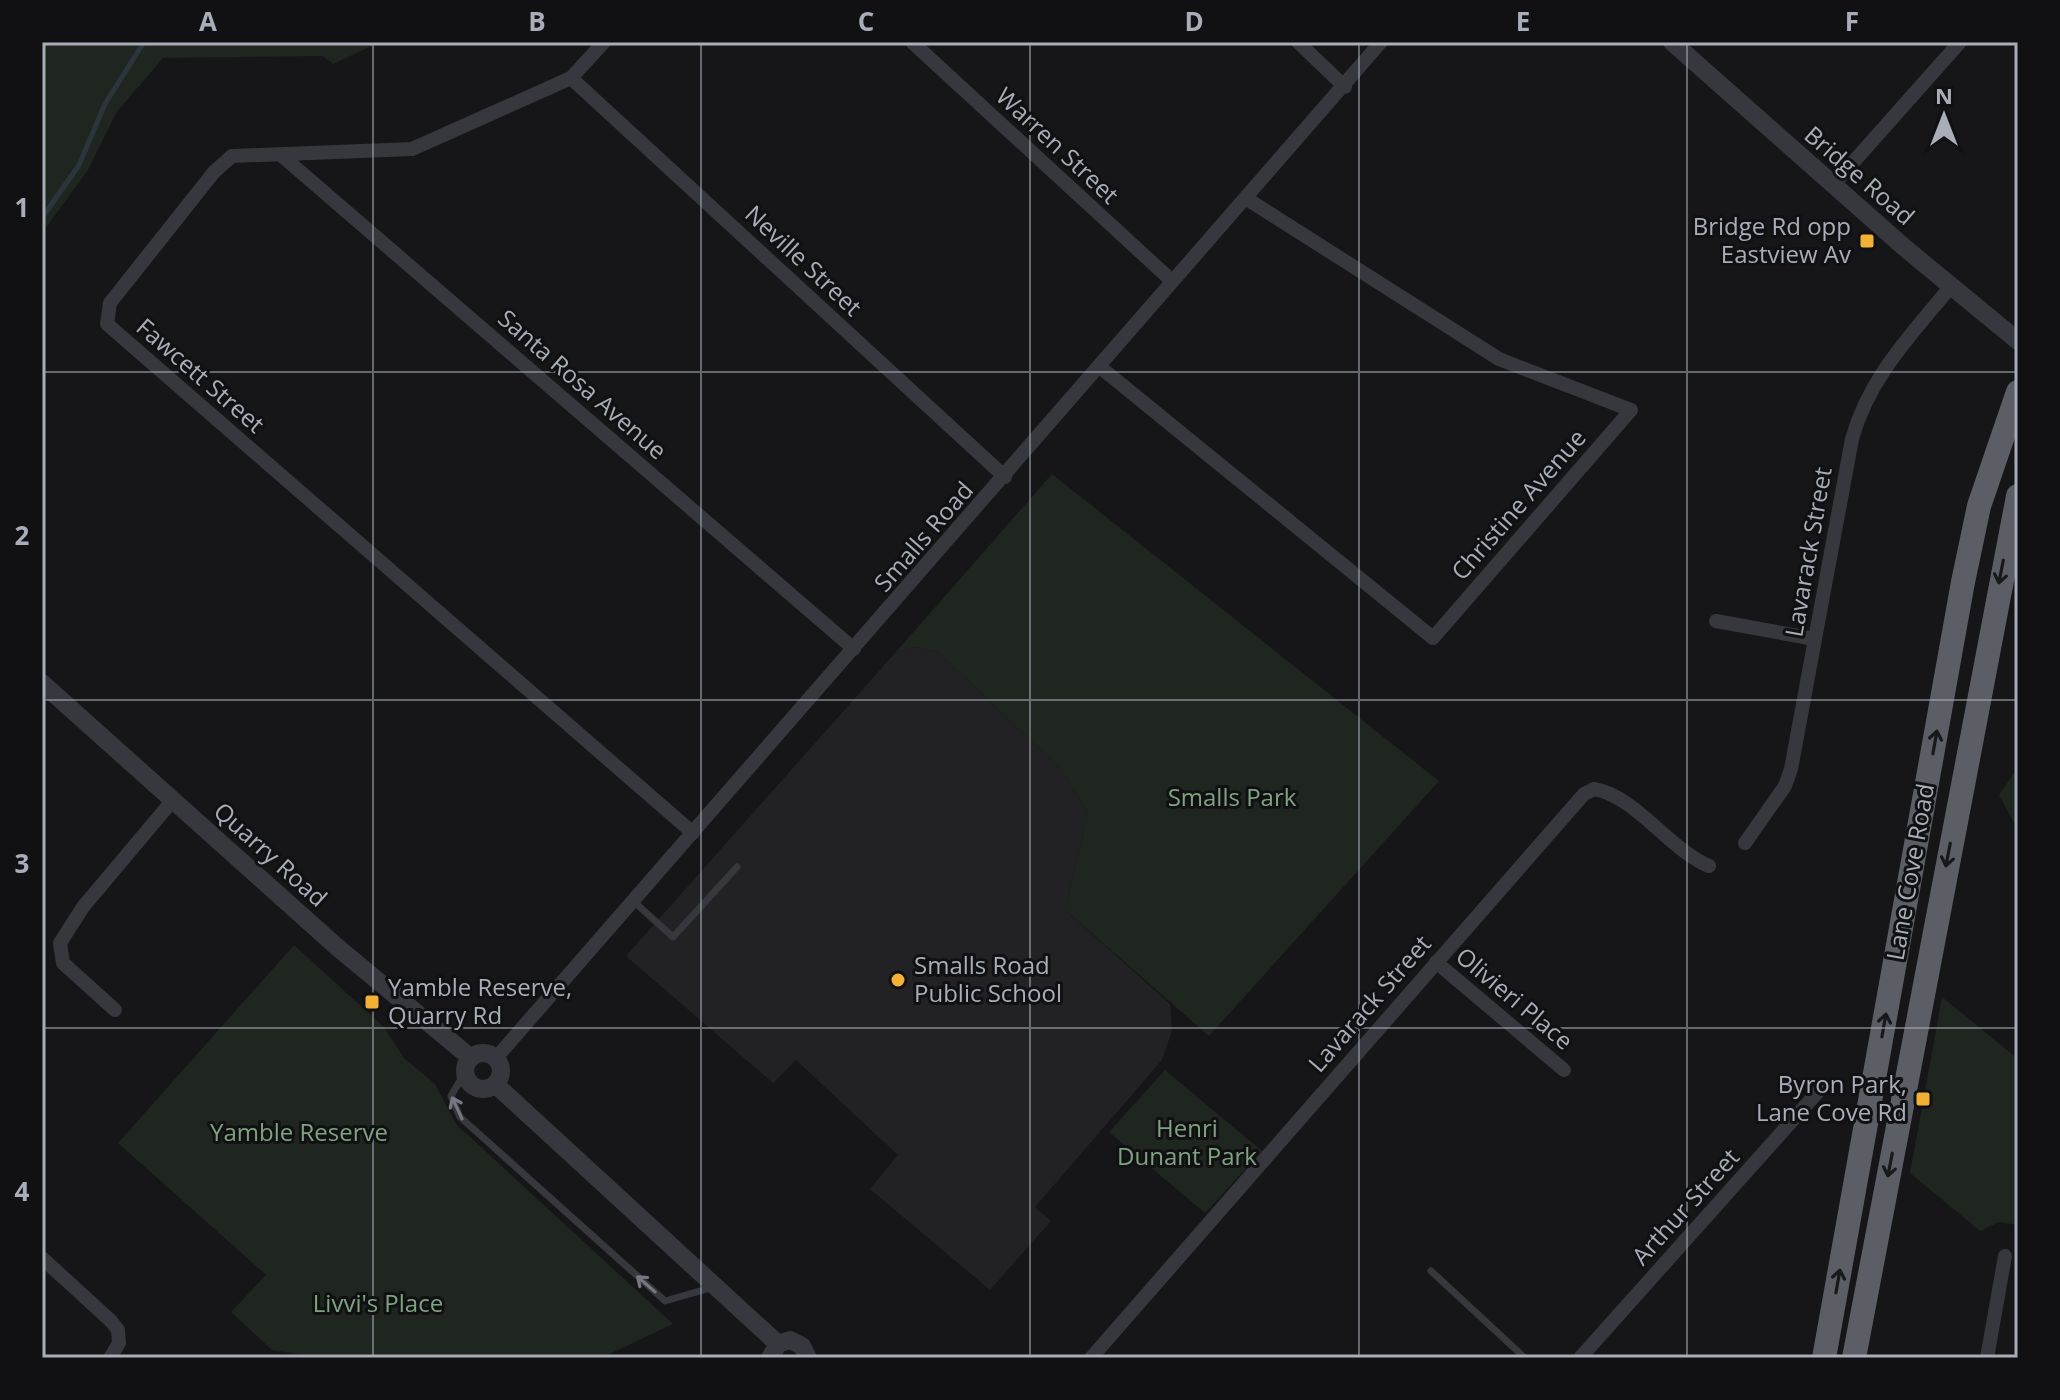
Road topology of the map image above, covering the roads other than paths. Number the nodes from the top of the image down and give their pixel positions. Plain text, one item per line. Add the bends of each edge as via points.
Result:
1 (604, 42) edge
2 (912, 42) edge
3 (1298, 42) edge
4 (1381, 42) edge
5 (1672, 42) edge
6 (1960, 42) edge
7 (571, 78) junction
8 (1345, 87) junction
9 (281, 155) junction
10 (1833, 185) junction
11 (1247, 199) junction
12 (1172, 281) junction
13 (1952, 285) junction
14 (2018, 341) edge
15 (1100, 367) junction
16 (2018, 392) edge
17 (1005, 477) junction
18 (2018, 496) edge
19 (1716, 621) dead end
20 (1815, 639) junction
21 (854, 649) junction
22 (42, 683) edge
23 (173, 800) junction
24 (693, 833) junction
25 (1745, 843) dead end
26 (1709, 866) dead end
27 (737, 867) dead end
28 (632, 900) junction
29 (1436, 962) junction
30 (115, 1010) dead end
31 (496, 1058) junction
32 (468, 1065) junction
33 (1564, 1070) dead end
34 (496, 1085) junction
35 (1824, 1085) dead end
36 (2005, 1256) dead end
37 (42, 1258) edge
38 (1431, 1271) dead end
39 (716, 1286) junction
40 (774, 1351) edge
41 (110, 1358) edge
42 (808, 1358) edge
43 (1091, 1358) edge
44 (1525, 1358) edge
45 (1580, 1358) edge
46 (1824, 1358) edge
47 (1854, 1358) edge
48 (1987, 1358) edge

1 - 7 street, Fawcett Street
2 - 12 street, Warren Street
3 - 8 street
4 - 8 street, Smalls Road
5 - 10 street, Bridge Road
6 - 10 street
7 - 9 street, Fawcett Street via 412,149
7 - 17 street, Neville Street
8 - 11 street, Smalls Road
9 - 21 street, Santa Rosa Avenue
9 - 24 street, Fawcett Street via 232,156 214,172 110,303 107,324
10 - 13 street, Bridge Road
11 - 12 street, Smalls Road
11 - 15 street, Christine Avenue via 1499,359 1631,410 1433,638
12 - 15 street, Smalls Road
13 - 14 street, Bridge Road
13 - 20 street, Lavarack Street via 1893,356 1862,406
15 - 17 street, Smalls Road
46 -> 16 highway, Lane Cove Road via 1971,543 1993,457
17 - 21 street, Smalls Road
18 -> 47 highway, Lane Cove Road
19 - 20 street
20 - 25 street, Lavarack Street via 1791,769
21 - 24 street, Smalls Road
22 - 23 street, Quarry Road
23 - 30 street via 83,907 60,943 63,963
23 - 32 street, Quarry Road
24 - 28 street, Smalls Road
26 - 29 street, Lavarack Street via 1691,858 1615,797 1594,789 1575,802
27 - 28 lane via 673,937
28 - 31 street, Smalls Road
29 - 33 street, Olivieri Place
29 - 43 street, Lavarack Street
31 - 32 street via 481,1053
31 - 34 street via 501,1074
32 - 34 street via 473,1087
39 -> 32 lane via 665,1301 460,1117 451,1096
34 - 39 street
35 - 45 street, Arthur Street
36 - 48 street
37 - 41 street via 115,1326 119,1343
38 - 44 lane
39 - 40 street
40 - 42 street via 790,1340 799,1343

